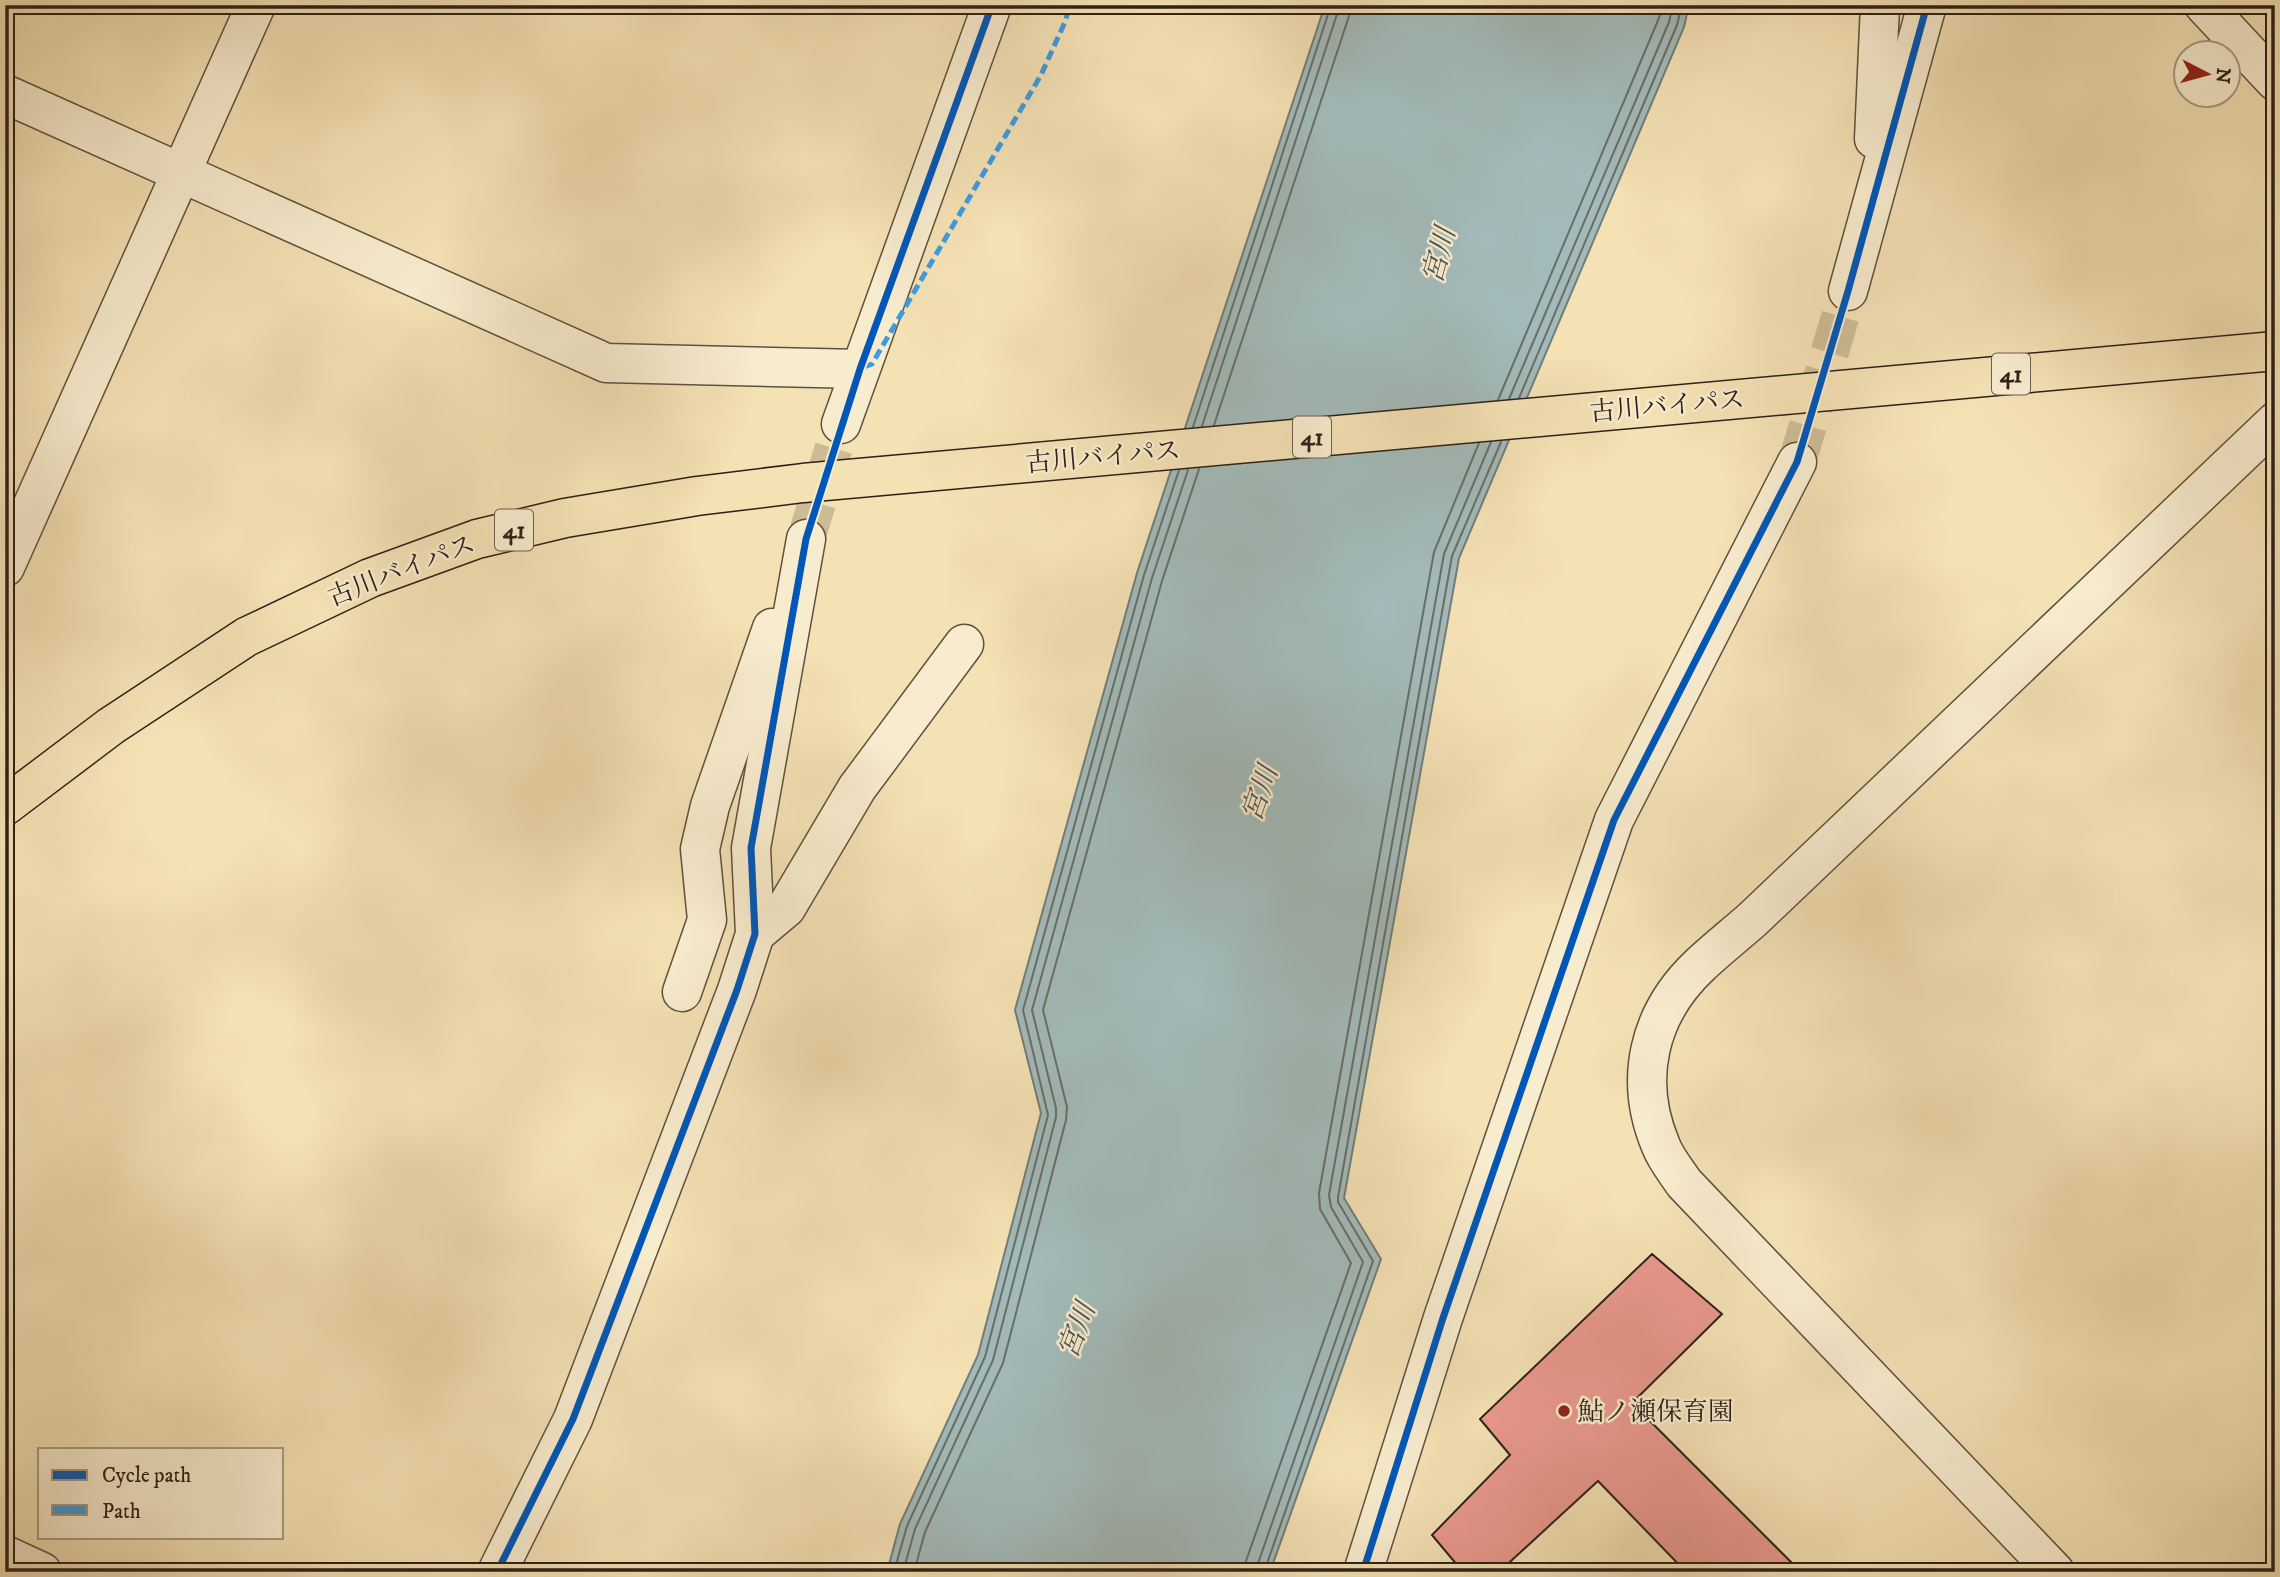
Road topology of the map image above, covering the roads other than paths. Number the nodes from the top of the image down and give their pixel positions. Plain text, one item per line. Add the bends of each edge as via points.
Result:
1 (256, 5) edge
2 (992, 5) edge
3 (1880, 5) edge
4 (1927, 5) edge
5 (2204, 5) edge
6 (2275, 80) edge
7 (5, 94) edge
8 (181, 174) junction
9 (1870, 207) junction
10 (1848, 291) tunnel mouth
11 (2275, 351) edge
12 (860, 369) junction
13 (2275, 423) edge
14 (841, 424) tunnel mouth
15 (1797, 461) tunnel mouth
16 (806, 539) tunnel mouth
17 (5, 567) edge
18 (798, 580) junction
19 (964, 644) dead end
20 (5, 806) edge
21 (755, 934) junction
22 (682, 992) dead end
23 (5, 1555) edge
24 (42, 1572) edge
25 (497, 1572) edge
26 (1363, 1572) edge
27 (2054, 1572) edge

1 - 8 street
2 - 12 street
3 - 9 street
4 - 9 street
5 - 6 street
7 - 8 street
8 - 12 street via 606,363
8 - 17 street
9 - 10 street
11 - 20 highway, 古川バイパス / 41 via 877,476 698,495 565,518 477,539 370,578 246,637 111,726
12 - 14 street
13 - 27 street via 1698,966 1666,1007 1651,1043 1645,1082 1650,1114 1662,1148 1684,1183
15 - 26 street via 1614,820 1443,1318
16 - 18 street
18 - 21 street via 751,848
18 - 22 street via 768,636 710,806 700,849 707,920
19 - 21 street via 857,788 786,908
21 - 25 street via 573,1419
23 - 24 street

